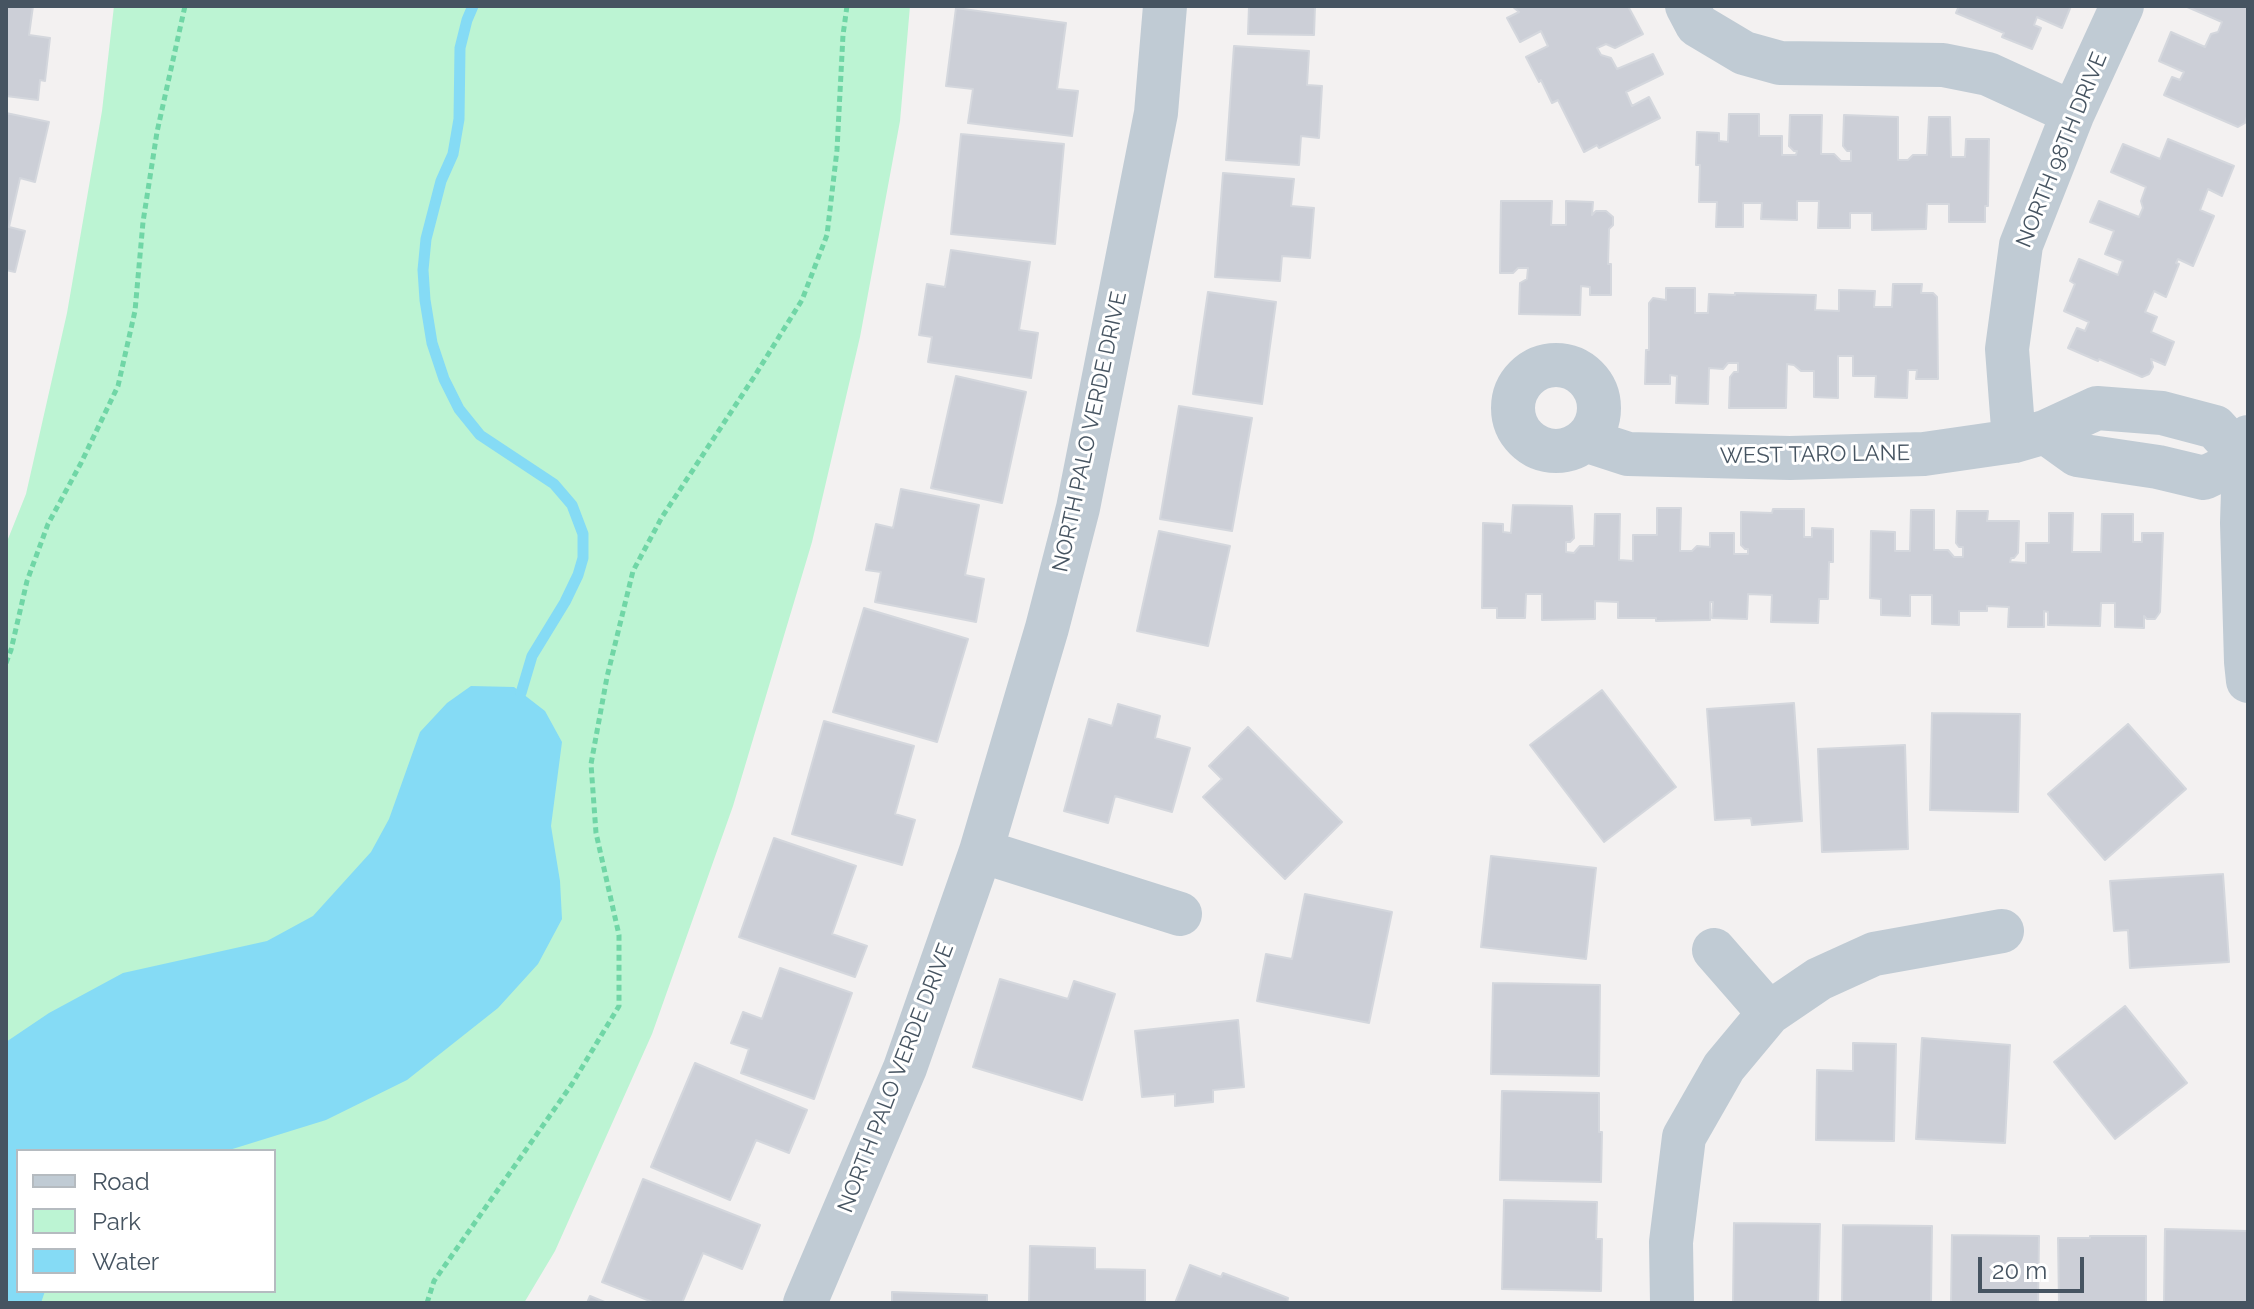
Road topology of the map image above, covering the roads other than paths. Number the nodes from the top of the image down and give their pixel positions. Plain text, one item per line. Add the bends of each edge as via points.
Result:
1 (1165, 6) edge
2 (2122, 6) edge
3 (1692, 15) edge
4 (2073, 113) junction
5 (2029, 436) junction
6 (1585, 440) dead end
7 (2246, 448) edge
8 (2247, 668) edge
9 (981, 851) junction
10 (1180, 914) dead end
11 (2002, 931) dead end
12 (1714, 950) dead end
13 (1769, 1013) junction
14 (805, 1303) edge
15 (1672, 1303) edge

1 - 9 street, NORTH PALO VERDE DRIVE via 1156,113 1078,508
2 - 4 street, NORTH 98TH DRIVE
3 - 4 street via 1744,53 1780,63 1943,65 1988,74
4 - 5 street, NORTH 98TH DRIVE via 2021,245 2007,349
5 - 6 street, WEST TARO LANE via 1924,454 1790,458 1628,454
5 - 7 street, WEST TARO LANE via 2097,408 2162,413 2215,427
7 - 8 street via 2242,523
9 - 10 street
9 - 14 street, NORTH PALO VERDE DRIVE via 905,1068
11 - 13 street via 1874,954 1819,979
12 - 13 street
13 - 15 street via 1724,1067 1684,1137 1671,1242

